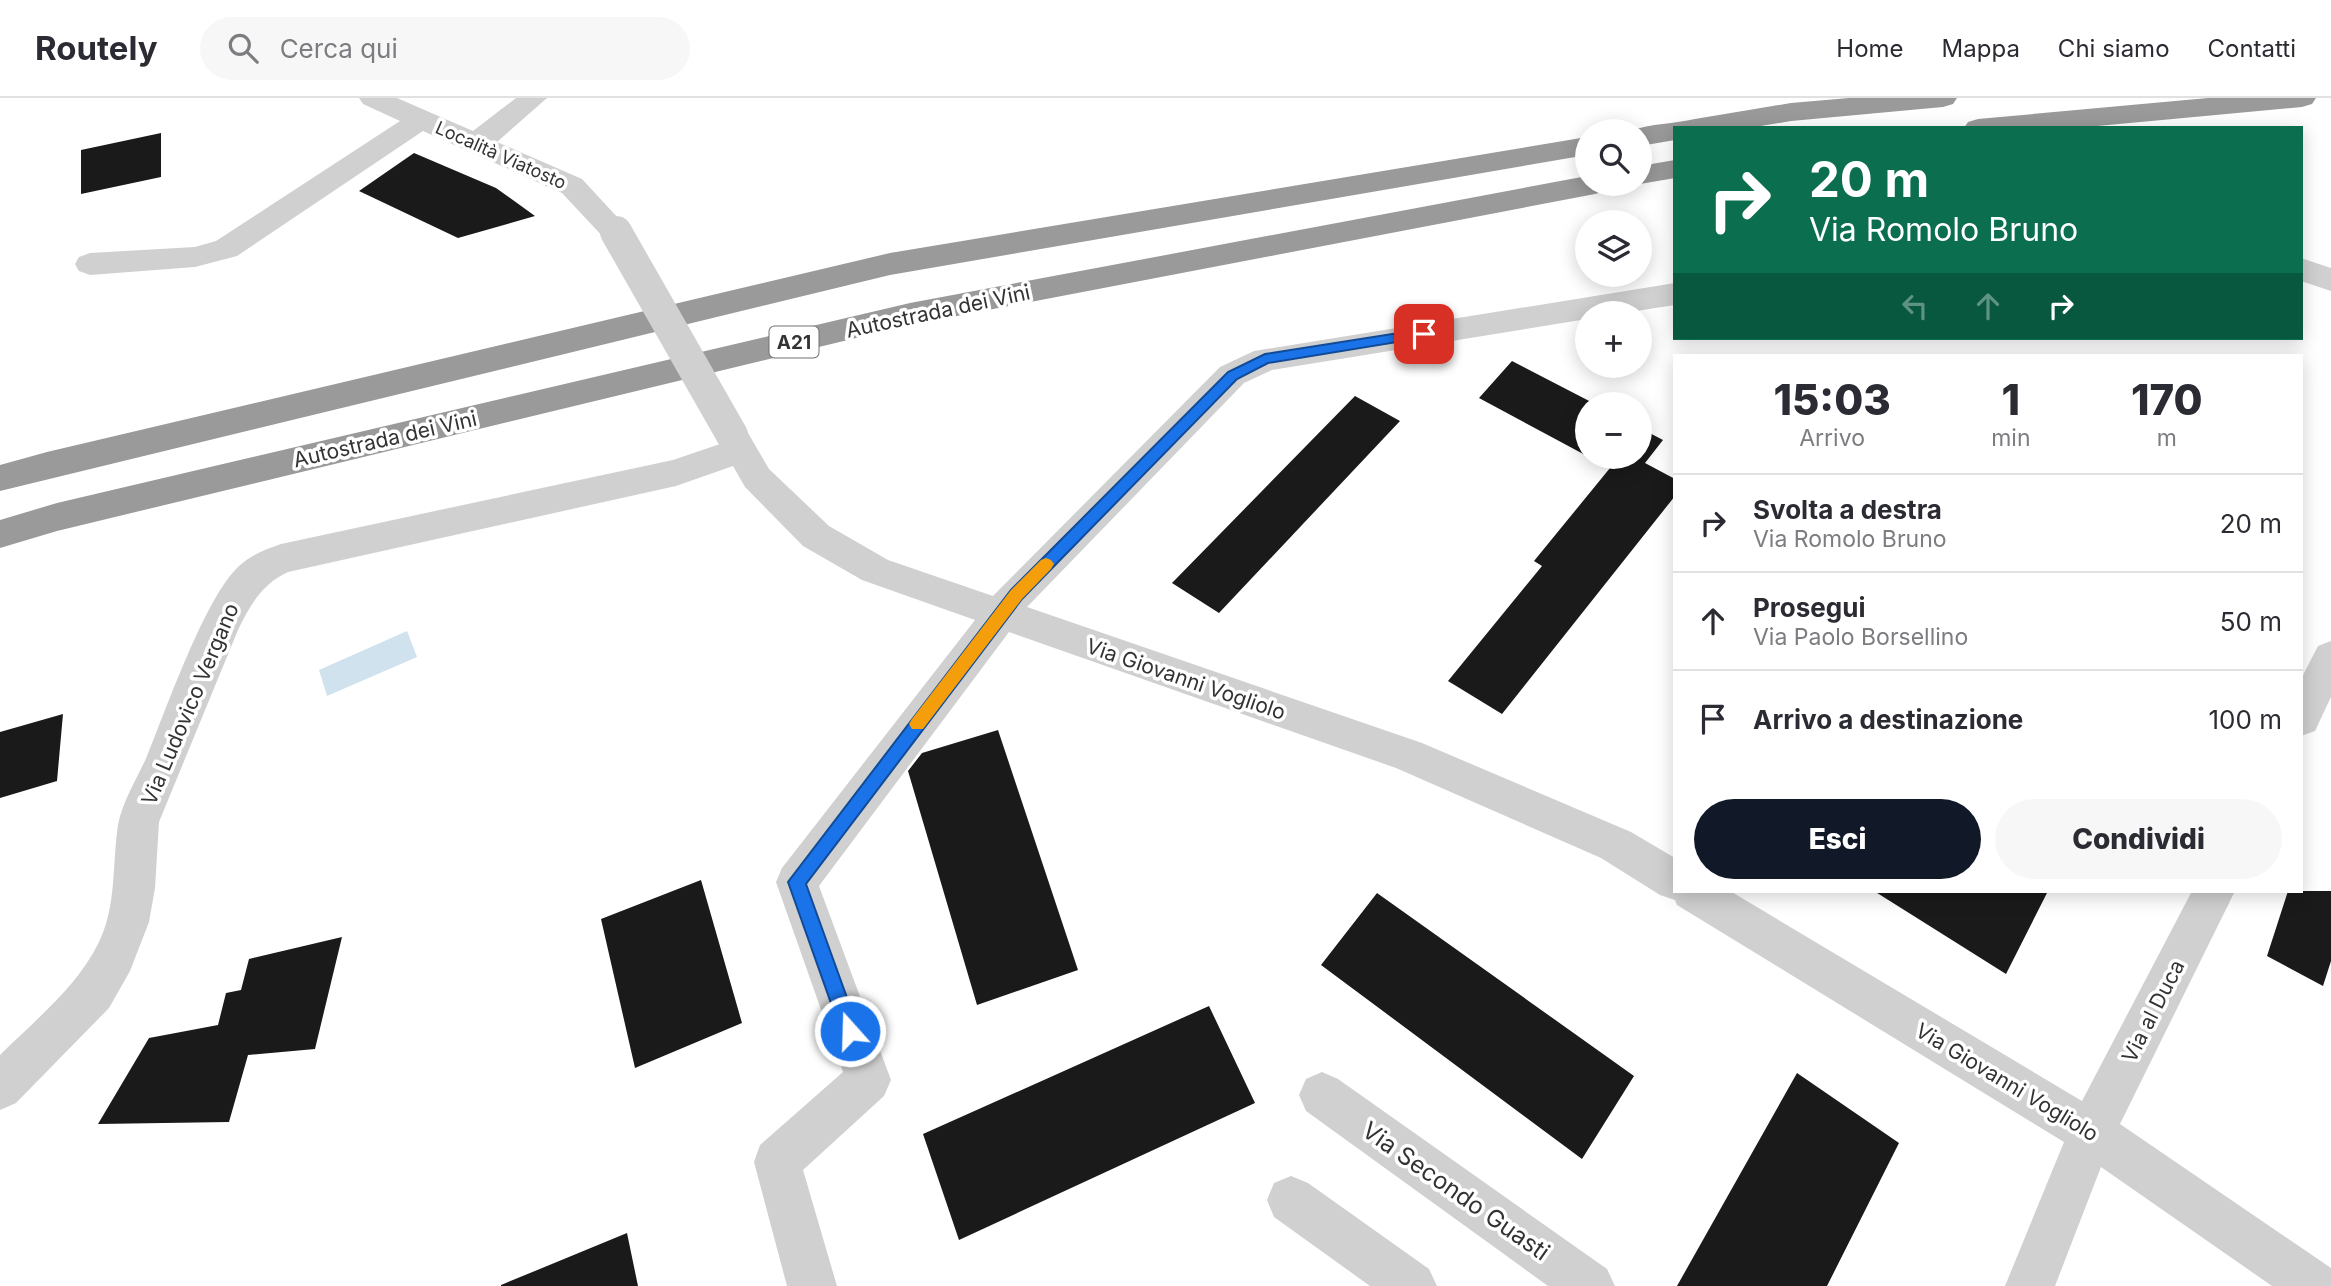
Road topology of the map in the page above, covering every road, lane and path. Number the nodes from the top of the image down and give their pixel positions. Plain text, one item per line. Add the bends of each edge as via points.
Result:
1 (373, 98) edge
2 (533, 98) edge
3 (1943, 98) edge
4 (2302, 98) edge
5 (422, 119) junction
6 (1707, 126) edge
7 (2000, 126) edge
8 (1673, 131) edge
9 (1652, 135) edge
10 (477, 143) junction
11 (1575, 148) edge
12 (1673, 169) edge
13 (1652, 173) edge
14 (1575, 188) edge
15 (90, 264) dead end
16 (2303, 270) edge
17 (2331, 280) edge
18 (1673, 294) edge
19 (736, 442) junction
20 (0, 478) edge
21 (0, 534) edge
22 (1000, 615) junction
23 (2329, 670) edge
24 (2303, 716) edge
25 (1673, 880) edge
26 (1695, 893) edge
27 (2213, 893) edge
28 (0, 1087) edge
29 (1322, 1095) dead end
30 (2091, 1132) junction
31 (1291, 1200) dead end
32 (812, 1286) edge
33 (1412, 1286) edge
34 (1590, 1286) edge
35 (2030, 1286) edge
36 (2314, 1286) edge

1 - 5 street, Località Viatosto
2 - 10 street
3 - 6 highway via 1791,112
4 - 7 highway
5 - 10 street, Località Viatosto
5 - 15 street via 226,249 195,257
8 - 9 highway
10 - 19 street, Località Viatosto, bridge via 572,186 616,232
11 - 20 highway via 890,264
12 - 13 highway
14 - 21 highway, Autostrada dei Vini / A21 via 910,314
16 - 17 street
18 - 22 street via 1265,359 1233,375
19 - 22 street, Via Giovanni Vogliolo via 757,478 816,536 875,569
19 - 28 street, Via Ludovico Vergano via 676,473 292,556 251,577 219,630 139,822 128,922 115,957 93,993
22 - 25 street, Via Giovanni Vogliolo via 1408,755 1616,845
22 - 32 street via 796,882 868,1080 776,1162
23 - 24 street
26 - 30 street, Via Giovanni Vogliolo
27 - 30 street, Via al Duca
29 - 34 street, Via Secondo Guasti
30 - 35 street, Via al Duca
30 - 36 street, Via Giovanni Vogliolo
31 - 33 street

